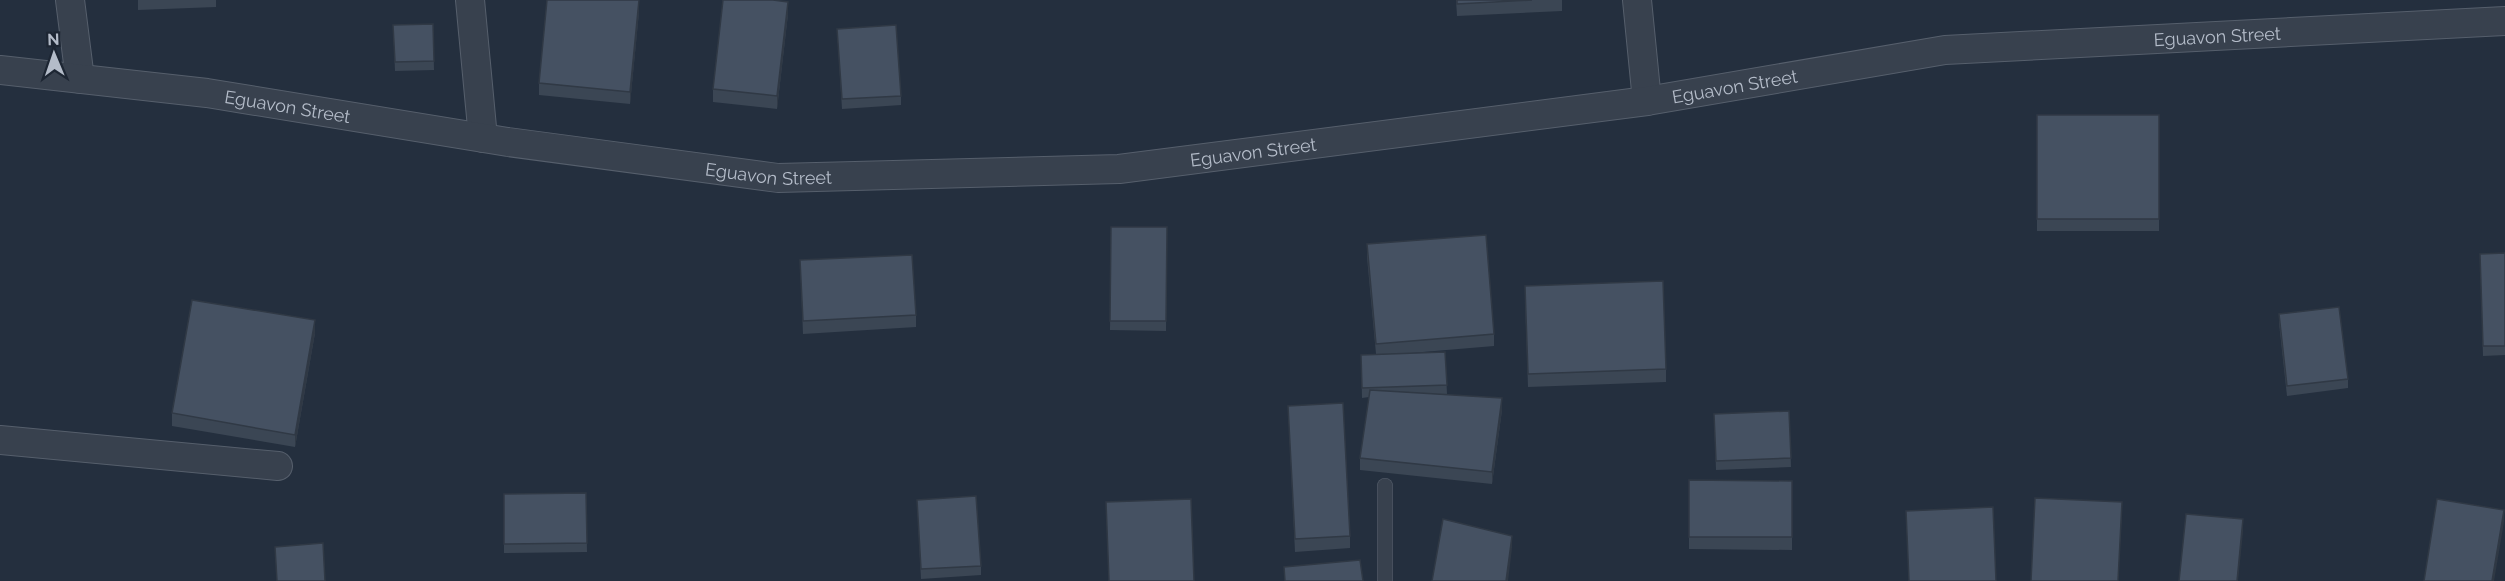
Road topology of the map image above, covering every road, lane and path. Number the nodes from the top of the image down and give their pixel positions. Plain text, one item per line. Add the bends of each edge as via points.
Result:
1 (70, 0) edge
2 (470, 0) edge
3 (1637, 0) edge
4 (2505, 21) edge
5 (0, 70) edge
6 (80, 79) junction
7 (1647, 101) junction
8 (483, 138) junction
9 (0, 440) edge
10 (278, 466) dead end
11 (1385, 486) dead end
12 (1385, 581) edge

1 - 6 street
2 - 8 street
3 - 7 street
4 - 7 street, Eguavon Street via 1945,50
5 - 6 street, Eguavon Street
6 - 8 street, Eguavon Street via 207,93
7 - 8 street, Eguavon Street via 1119,169 778,178
9 - 10 street
11 - 12 lane

